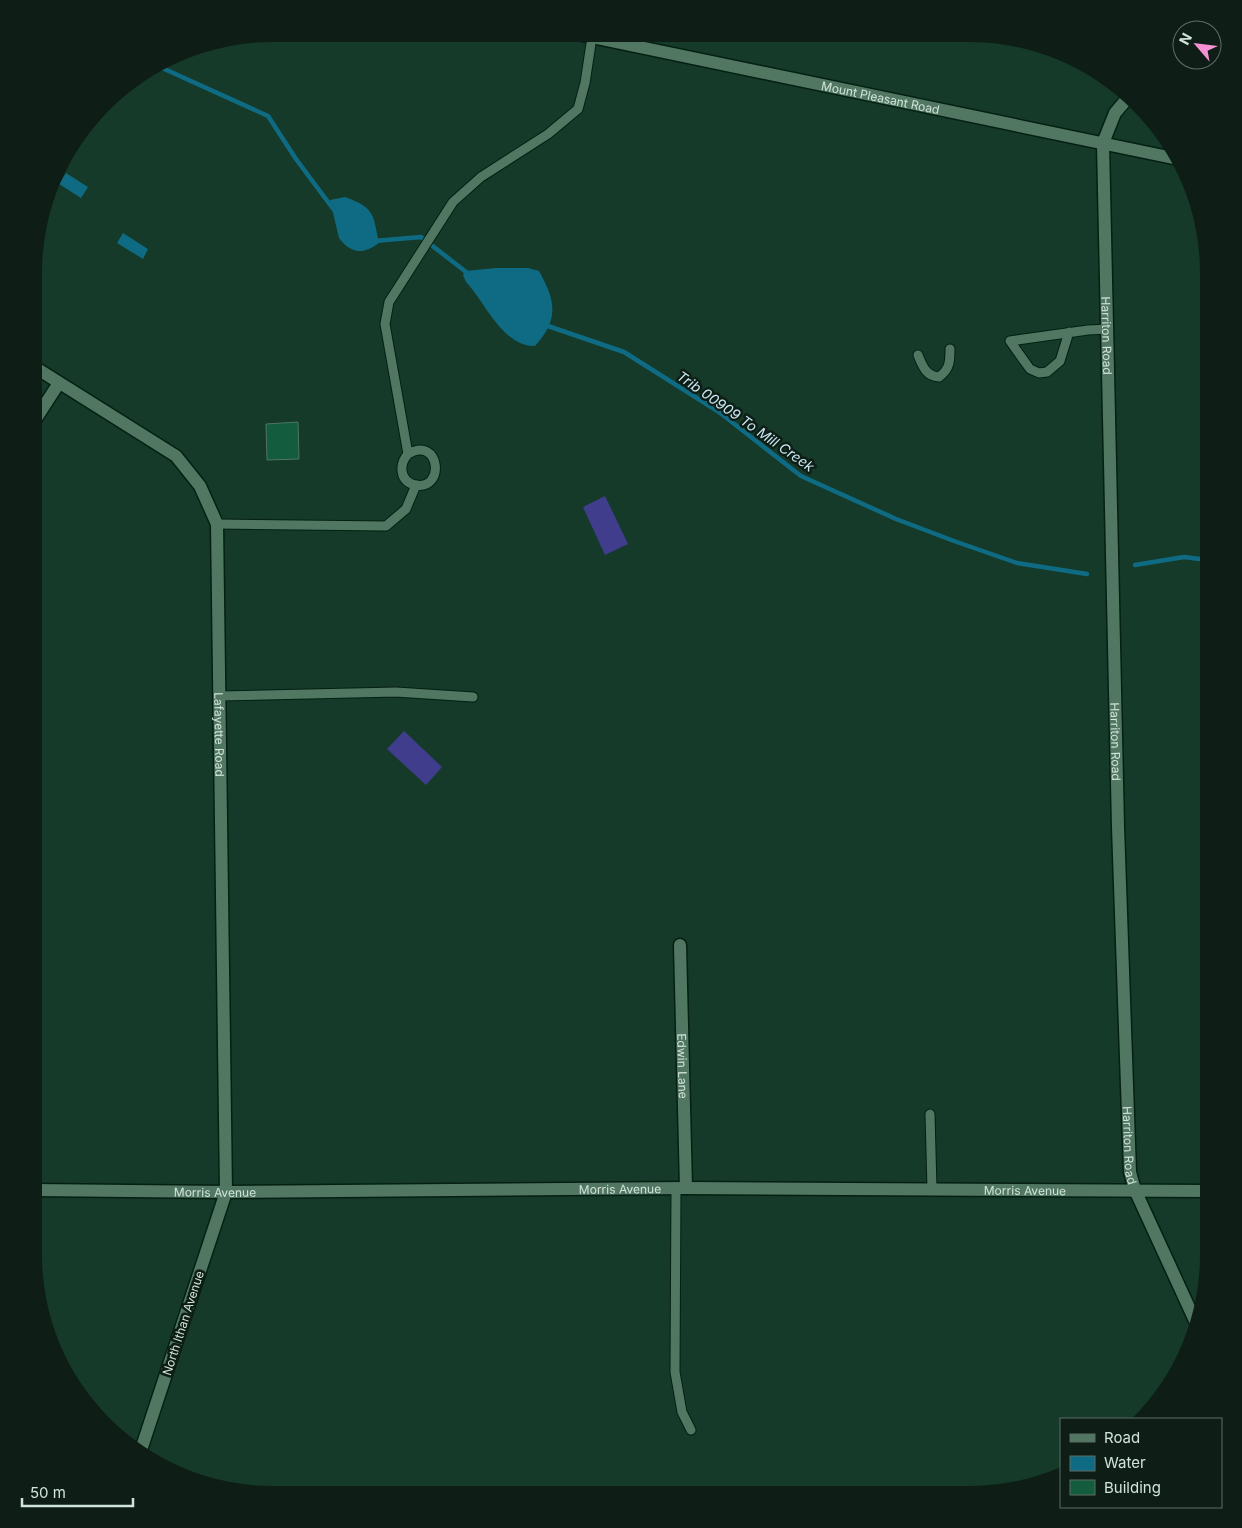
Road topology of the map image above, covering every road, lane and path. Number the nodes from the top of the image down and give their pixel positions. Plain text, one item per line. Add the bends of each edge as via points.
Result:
1 (587, 42) edge
2 (616, 42) edge
3 (1124, 103) edge
4 (1103, 143) junction
5 (1166, 154) edge
6 (1108, 329) junction
7 (1069, 332) junction
8 (950, 349) dead end
9 (918, 355) dead end
10 (42, 372) edge
11 (59, 383) junction
12 (42, 410) edge
13 (408, 454) junction
14 (416, 485) junction
15 (216, 524) junction
16 (219, 696) junction
17 (473, 697) dead end
18 (680, 945) dead end
19 (930, 1114) dead end
20 (681, 1188) junction
21 (932, 1189) junction
22 (42, 1190) edge
23 (1135, 1190) junction
24 (1200, 1191) edge
25 (226, 1192) junction
26 (1192, 1314) edge
27 (691, 1430) dead end
28 (143, 1445) edge

1 - 13 lane via 585,83 578,109 548,134 481,177 453,202 389,302 385,324
2 - 4 street, Mount Pleasant Road
3 - 4 street via 1115,113
4 - 5 street, Mount Pleasant Road
4 - 6 street, Harriton Road
6 - 7 lane
6 - 23 street, Harriton Road via 1118,827 1130,1172
7 - 7 lane via 1040,337 1010,341 1030,370 1046,372 1060,361
8 - 9 lane via 950,363 940,376 926,372
10 - 11 street, Lafayette Road
11 - 12 street
11 - 15 street, Lafayette Road via 176,456 200,486
13 - 14 lane via 402,464 403,475
13 - 14 lane via 424,451 435,463 432,479
14 - 15 lane via 406,509 386,526
15 - 16 street, Lafayette Road
16 - 17 lane via 396,692
16 - 25 street, Lafayette Road
18 - 20 street, Edwin Lane
19 - 21 lane
20 - 21 street, Morris Avenue
20 - 25 street, Morris Avenue
20 - 27 lane via 675,1372 682,1412
21 - 23 street, Morris Avenue
22 - 25 street, Morris Avenue
23 - 24 street, Morris Avenue
23 - 26 street, Harriton Road
25 - 28 street, North Ithan Avenue

